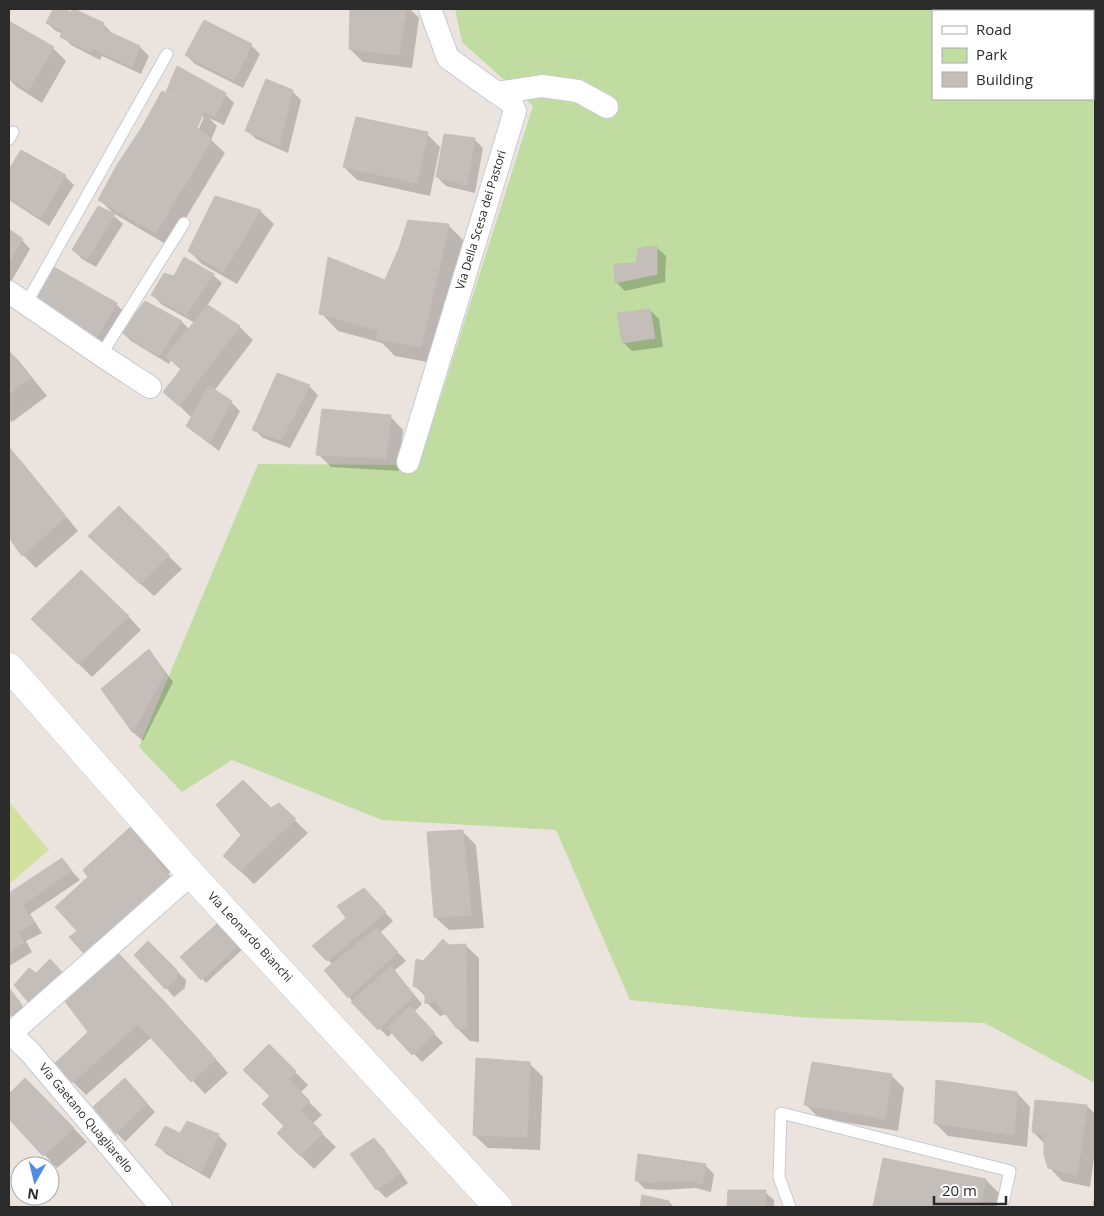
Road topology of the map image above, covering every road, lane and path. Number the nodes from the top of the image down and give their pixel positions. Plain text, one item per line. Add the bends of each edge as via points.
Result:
1 (430, 9) edge
2 (166, 54) dead end
3 (497, 93) junction
4 (606, 108) dead end
5 (184, 223) dead end
6 (17, 298) edge
7 (101, 355) junction
8 (150, 387) dead end
9 (408, 462) dead end
10 (9, 667) edge
11 (191, 874) junction
12 (9, 1033) edge
13 (498, 1206) edge
14 (161, 1207) edge
15 (790, 1207) edge
16 (1002, 1207) edge

1 - 3 street, Via Della Scesa dei Pastori via 448,58
2 - 6 lane
3 - 4 street via 542,86 578,91
3 - 9 street, Via Della Scesa dei Pastori via 511,102 515,112
5 - 7 lane
6 - 7 street
7 - 8 street
10 - 11 street, Via Leonardo Bianchi
11 - 12 street
11 - 13 street, Via Leonardo Bianchi
12 - 14 street, Via Gaetano Quagliarello via 30,1052
15 - 16 lane via 778,1177 781,1113 1010,1171

